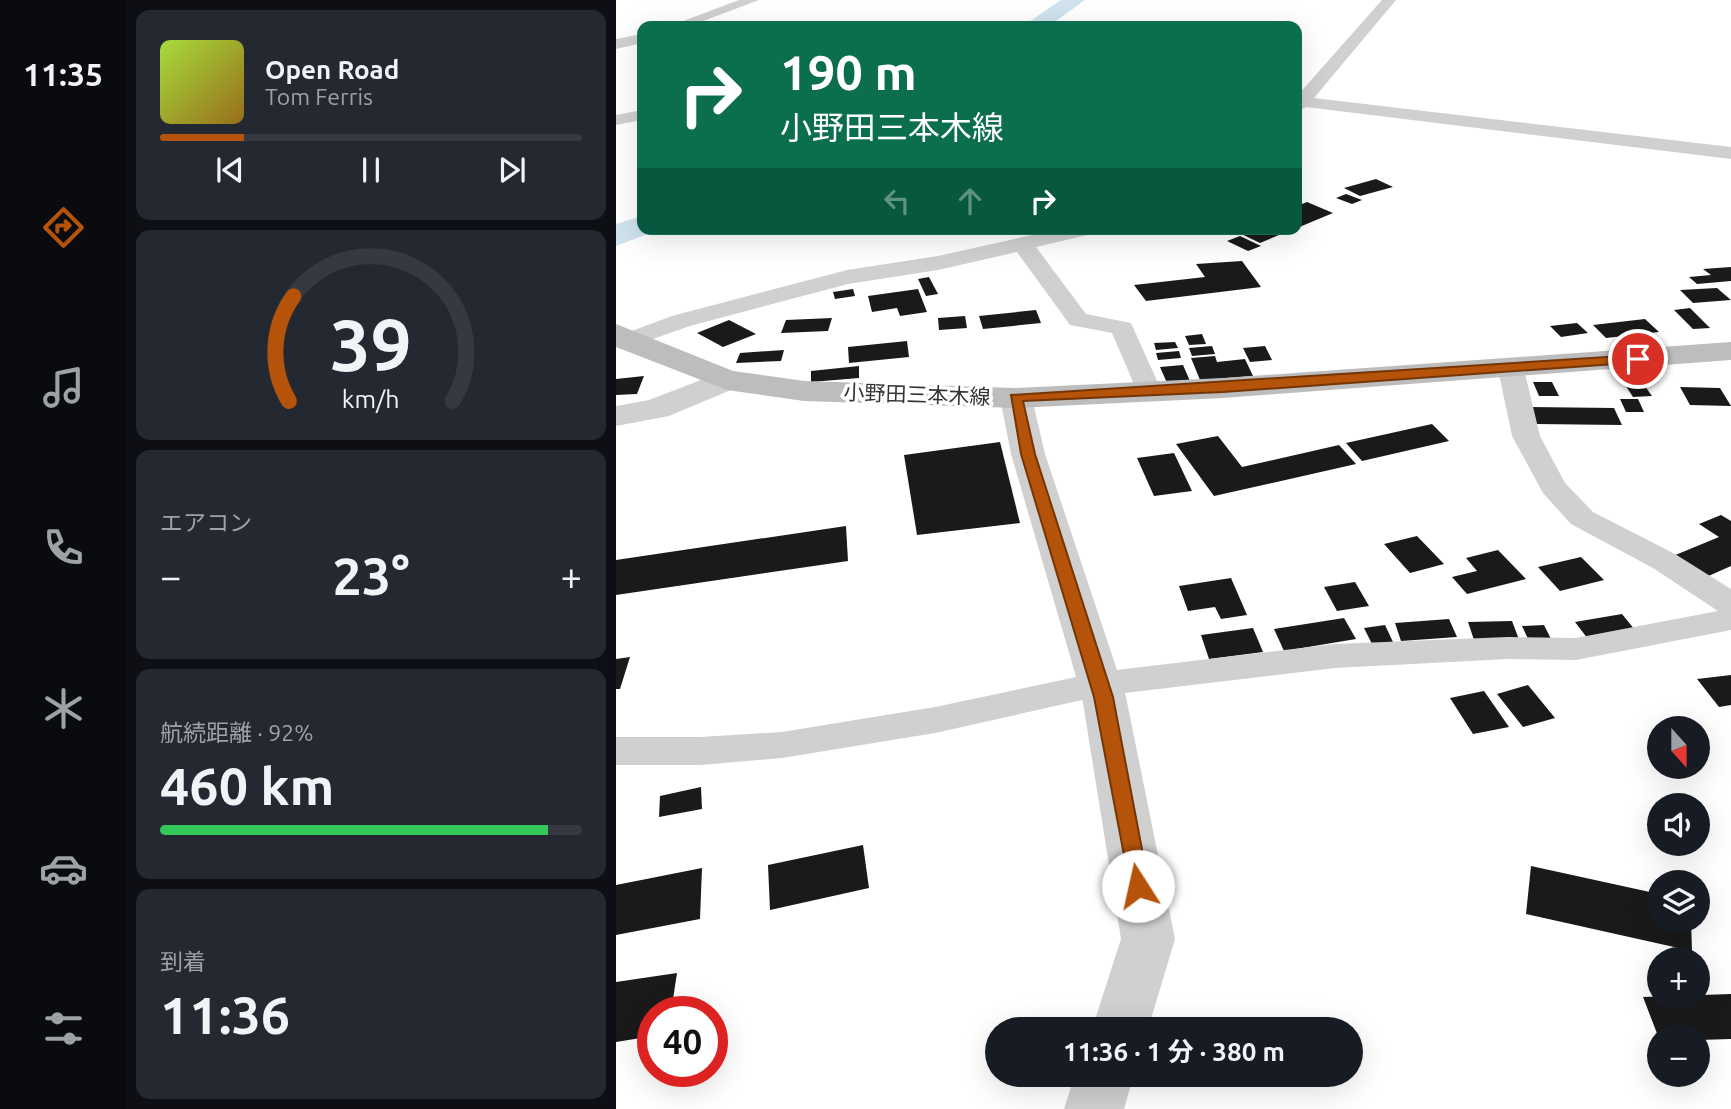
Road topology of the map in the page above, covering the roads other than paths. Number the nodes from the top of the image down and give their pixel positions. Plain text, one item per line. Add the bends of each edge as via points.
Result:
1 (752, 0) edge
2 (1389, 0) edge
3 (691, 21) edge
4 (1302, 98) edge
5 (1302, 103) edge
6 (637, 116) edge
7 (616, 120) edge
8 (1731, 153) edge
9 (1060, 235) edge
10 (1022, 243) junction
11 (622, 337) edge
12 (1731, 351) edge
13 (1511, 369) junction
14 (726, 380) junction
15 (1149, 392) junction
16 (1016, 398) junction
17 (616, 416) edge
18 (1731, 604) edge
19 (1731, 619) edge
20 (1100, 684) junction
21 (616, 751) edge
22 (1123, 1017) edge
23 (1101, 1087) edge
24 (1094, 1109) edge

1 - 3 street
2 - 4 street
5 - 8 street
6 - 7 street
9 - 10 street
10 - 11 street via 937,263 846,277
10 - 15 street via 1078,320 1122,328
11 - 14 main road, 小野田三本木線
12 - 13 main road, 小野田三本木線
13 - 15 main road, 小野田三本木線
13 - 18 street via 1526,436 1553,487 1582,518 1664,561
14 - 16 main road, 小野田三本木線 via 804,391
14 - 17 street via 657,409
15 - 16 main road, 小野田三本木線
16 - 20 street via 1028,454
19 - 20 street via 1576,649 1335,656
20 - 21 street via 935,720 782,745
20 - 22 street via 1148,939
23 - 24 street

